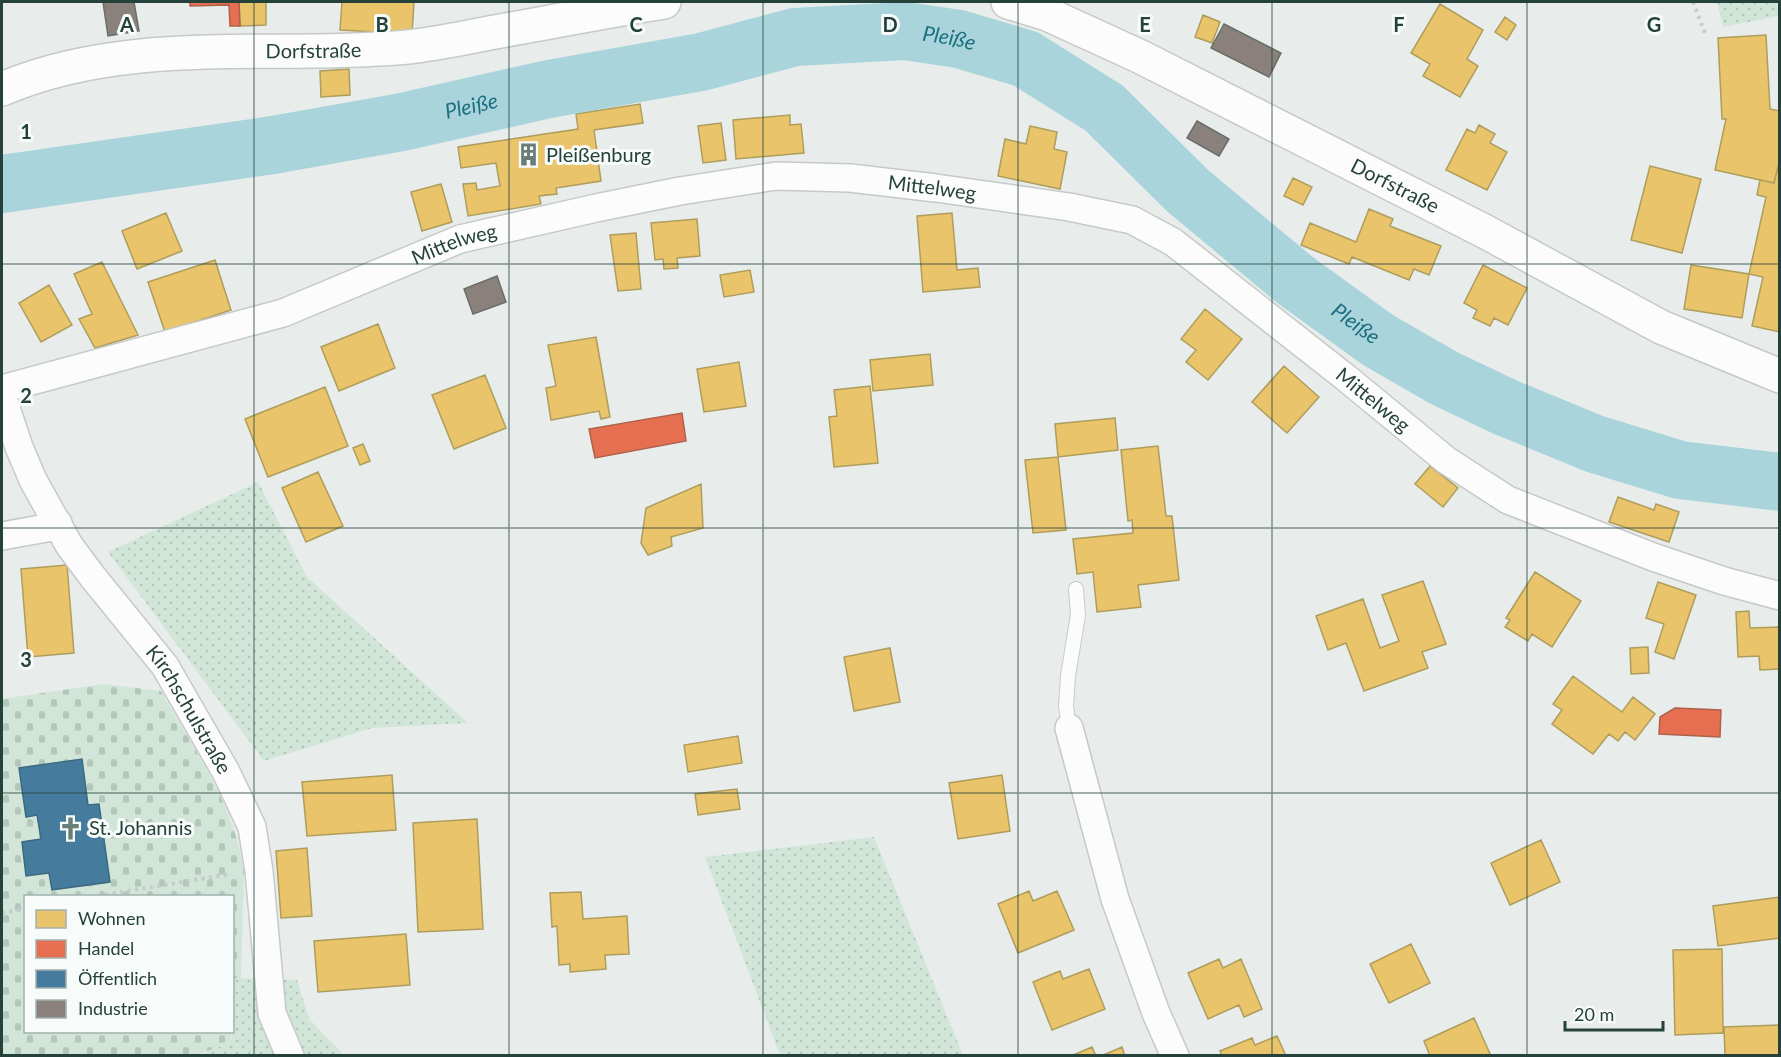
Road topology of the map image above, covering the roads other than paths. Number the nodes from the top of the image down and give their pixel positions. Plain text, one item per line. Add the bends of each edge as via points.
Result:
1 (664, 2) edge
2 (1008, 2) edge
3 (2, 89) edge
4 (1779, 376) edge
5 (2, 388) edge
6 (2, 396) edge
7 (58, 524) junction
8 (2, 536) edge
9 (1076, 589) dead end
10 (1779, 596) edge
11 (1069, 728) joint
12 (290, 1056) edge
13 (1175, 1056) edge

1 - 3 street, Dorfstraße via 398,48 204,51 84,64 27,78
2 - 4 street, Dorfstraße via 1047,14 1141,57 1484,231 1661,327
5 - 10 street, Mittelweg via 284,313 460,239 596,208 776,176 850,178 936,188 1132,220 1173,243 1446,460 1508,500 1653,557
6 - 7 street, Kirchschulstraße via 33,480
7 - 8 street
7 - 12 street, Kirchschulstraße via 92,576 165,666 226,772 252,827 272,1013
9 - 11 lane via 1078,615 1066,705
11 - 13 street via 1115,898

